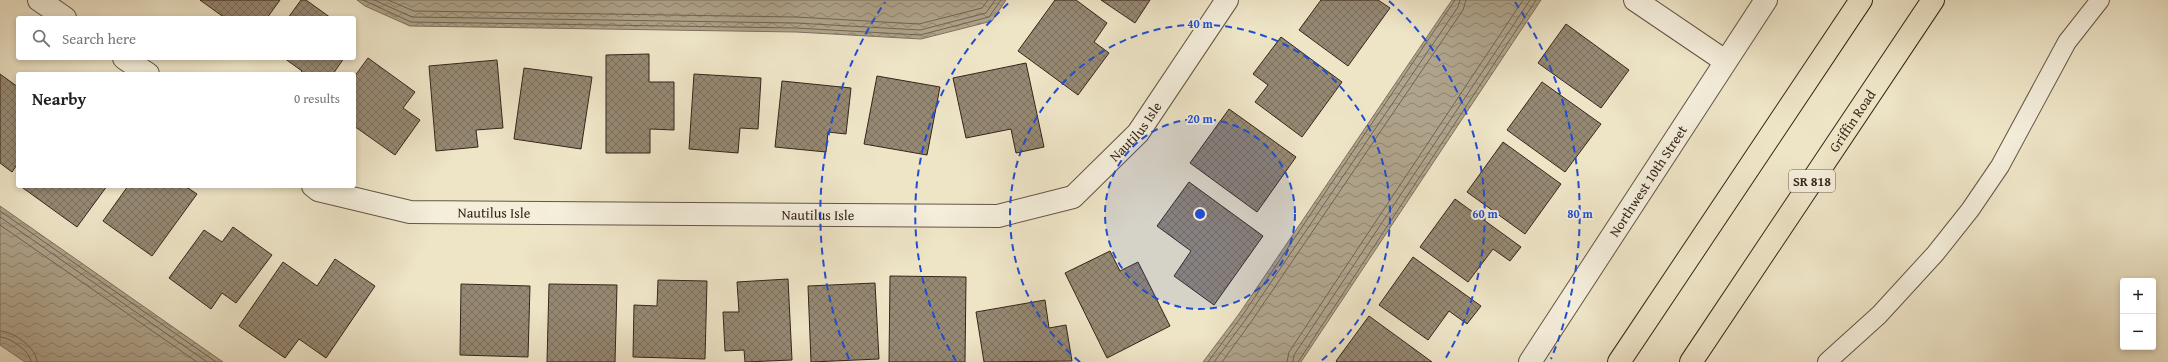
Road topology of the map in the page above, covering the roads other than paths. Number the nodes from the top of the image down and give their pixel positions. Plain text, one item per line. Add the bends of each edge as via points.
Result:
1 (39, 0) edge
2 (1227, 0) edge
3 (1635, 0) edge
4 (1766, 0) edge
5 (1861, 0) edge
6 (1933, 0) edge
7 (2100, 0) edge
8 (63, 16) edge
9 (127, 60) edge
10 (1724, 61) junction
11 (145, 72) edge
12 (316, 188) edge
13 (1530, 362) edge
14 (1620, 362) edge
15 (1691, 362) edge
16 (1827, 362) edge

1 - 8 street
2 - 12 street, Nautilus Isle via 1138,133 1073,197 998,216 410,212
3 - 10 street
4 - 10 street, Northwest 10th Street
5 - 14 main road
6 - 15 main road, Griffin Road / SR 818
7 - 16 lane via 2066,42 2000,166 1970,210 1935,254 1884,309
9 - 11 street
10 - 13 street, Northwest 10th Street

